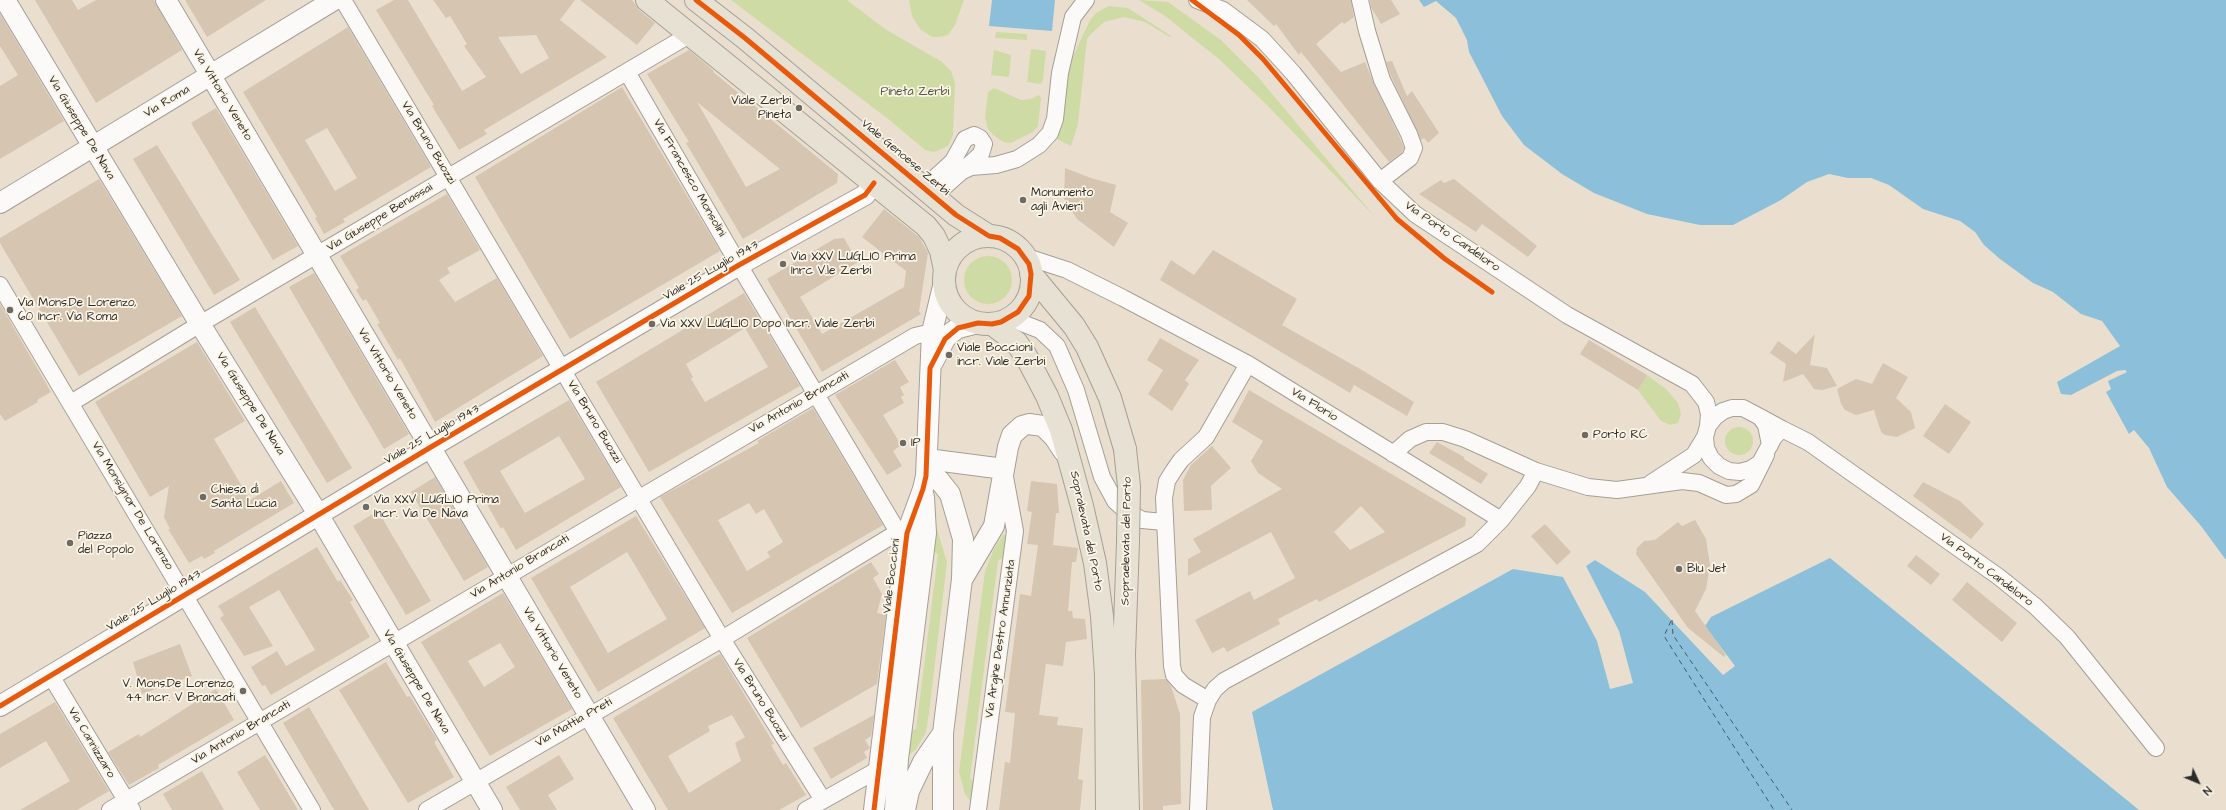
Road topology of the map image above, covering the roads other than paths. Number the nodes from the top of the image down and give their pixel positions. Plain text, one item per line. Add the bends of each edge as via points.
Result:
1 (6, 0) edge
2 (166, 0) edge
3 (334, 0) edge
4 (343, 0) edge
5 (647, 0) edge
6 (696, 0) edge
7 (1086, 0) edge
8 (1197, 0) edge
9 (1360, 0) edge
10 (689, 34) junction
11 (627, 72) junction
12 (210, 76) junction
13 (93, 147) junction
14 (956, 174) junction
15 (449, 177) junction
16 (1380, 181) junction
17 (874, 183) junction
18 (929, 191) junction
19 (0, 203) edge
20 (989, 236) junction
21 (317, 255) junction
22 (1028, 265) junction
23 (739, 266) junction
24 (945, 276) junction
25 (0, 284) edge
26 (993, 322) junction
27 (200, 324) junction
28 (932, 332) junction
29 (1248, 364) junction
30 (930, 368) junction
31 (562, 370) junction
32 (815, 394) junction
33 (71, 403) junction
34 (1760, 417) junction
35 (1782, 430) junction
36 (1707, 432) junction
37 (431, 447) junction
38 (1768, 450) junction
39 (1394, 454) junction
40 (1072, 468) junction
41 (1004, 469) junction
42 (1536, 471) junction
43 (925, 475) junction
44 (1648, 485) junction
45 (639, 497) junction
46 (318, 514) junction
47 (1500, 520) junction
48 (1164, 522) junction
49 (903, 532) junction
50 (506, 576) junction
51 (962, 579) junction
52 (185, 594) junction
53 (722, 639) junction
54 (393, 643) junction
55 (51, 676) junction
56 (1208, 700) junction
57 (0, 706) edge
58 (589, 714) junction
59 (261, 721) junction
60 (943, 733) junction
61 (2156, 748) dead end
62 (879, 769) junction
63 (475, 781) junction
64 (822, 800) junction
65 (129, 805) edge
66 (110, 810) edge
67 (312, 810) edge
68 (427, 810) edge
69 (492, 810) edge
70 (645, 810) edge
71 (806, 810) edge
72 (874, 810) edge
73 (895, 810) edge
74 (905, 810) edge
75 (943, 810) edge
76 (978, 810) edge
77 (1107, 810) edge
78 (1128, 810) edge
79 (1198, 810) edge

1 - 13 street, Via Giuseppe De Nava
2 - 12 street, Via Vittorio Veneto
3 - 12 street, Via Roma
4 - 15 street, Via Bruno Buozzi
5 - 10 main road
6 - 18 main road, Viale Genoese Zerbi
7 - 14 street via 1073,16 1062,61 1056,119 1050,134 1035,148 1017,159 996,165 971,167
8 - 16 street, Via Porto Candeloro via 1223,10 1267,43
9 - 16 street via 1382,80 1414,148 1410,158
10 - 11 street, Via Giuseppe Benassai
10 - 17 main road
11 - 15 street, Via Giuseppe Benassai
11 - 23 street, Via Francesco Monsolini
12 - 13 street, Via Roma
12 - 21 street, Via Vittorio Veneto
13 - 19 street, Via Roma
13 - 27 street, Via Giuseppe De Nava
14 - 18 street
14 - 18 street via 983,151 984,144 977,136 965,139 953,161
15 - 21 street, Via Giuseppe Benassai
15 - 31 street, Via Bruno Buozzi
16 - 36 street, Via Porto Candeloro via 1415,214 1561,311 1692,384 1706,402 1709,414
17 - 23 street, Viale 25 Luglio 1943 via 865,195
17 - 24 main road via 926,226 934,236 941,251
18 - 20 main road, Viale Genoese Zerbi via 972,227
20 - 22 main road, Viale Genoese Zerbi via 1011,243
20 - 24 main road via 963,244 949,260
21 - 27 street, Via Giuseppe Benassai
21 - 37 street, Via Vittorio Veneto
22 - 26 main road via 1029,296 1021,308
22 - 29 street, Via Florio via 1067,270
22 - 78 main road, Sopraelevata del Porto, bridge via 1074,326 1087,348 1110,398 1125,449 1129,486 1124,654
23 - 31 street, Viale 25 Luglio 1943
23 - 32 street, Via Francesco Monsolini
24 - 26 main road via 946,293 956,311 963,316
24 - 28 street, Viale Boccioni
25 - 33 street, Via Monsignor De Lorenzo
26 - 30 street, Viale Boccioni via 962,326 951,333 945,339
26 - 40 main road, Sopralevata del Porto via 1016,342 1026,356 1050,403
26 - 48 street via 1040,330 1057,346 1076,390 1102,477 1115,501 1142,520
27 - 33 street, Via Giuseppe Benassai
27 - 46 street, Via Giuseppe De Nava
28 - 30 street, Viale Boccioni
28 - 32 street, Via Antonio Brancati via 914,336
29 - 39 street, Via Florio
29 - 48 street via 1206,437 1181,460 1167,481
30 - 43 street, Viale Boccioni
31 - 37 street, Viale 25 Luglio 1943
31 - 45 street, Via Bruno Buozzi
32 - 45 street, Via Antonio Brancati
32 - 49 street, Via Francesco Monsolini
33 - 52 street, Via Monsignor De Lorenzo
34 - 35 street, Via Porto Candeloro
34 - 36 street via 1742,408 1732,408 1714,417
34 - 38 street via 1766,425
35 - 38 street
35 - 61 street, Via Porto Candeloro via 1808,442 1999,577 2035,606 2067,637
36 - 38 street via 1706,448 1711,458 1729,471 1751,469 1760,463
36 - 44 street via 1694,455
37 - 46 street, Viale 25 Luglio 1943
37 - 50 street, Via Vittorio Veneto
38 - 44 street via 1751,485 1736,494 1718,492 1691,482
39 - 42 street via 1410,439 1426,432 1443,432 1465,439
39 - 47 street, Via Florio
40 - 41 street, Via Argine Destro Annunziata via 1049,430 1036,424 1022,426 1012,435
40 - 77 main road, Sopralevata del Porto via 1095,563 1102,616 1106,675
41 - 43 street
41 - 51 street, Via Argine Destro Annunziata via 994,526
41 - 76 street, Via Argine Destro Annunziata via 1015,531
42 - 44 street via 1602,490
42 - 47 street via 1528,486
43 - 49 street, Viale Boccioni
43 - 51 street, Via Argine Destro Annunziata via 939,480 950,494 963,538
43 - 73 street, Viale Boccioni via 926,533 898,759
45 - 50 street, Via Antonio Brancati
45 - 53 street, Via Bruno Buozzi
46 - 52 street, Viale 25 Luglio 1943
46 - 54 street, Via Giuseppe De Nava
47 - 56 street via 1477,544 1224,681
48 - 56 street via 1172,666 1174,674 1183,685
49 - 53 street, Via Mattia Preti
49 - 62 street, Viale Boccioni
50 - 54 street, Via Antonio Brancati
50 - 58 street, Via Vittorio Veneto
51 - 60 street, Via Argine Destro Annunziata
52 - 55 street, Viale 25 Luglio 1943
52 - 59 street, Via Monsignor De Lorenzo
53 - 58 street, Via Mattia Preti
53 - 64 street, Via Bruno Buozzi
54 - 59 street, Via Antonio Brancati
54 - 63 street, Via Giuseppe De Nava
55 - 57 street, Viale 25 Luglio 1943
55 - 65 street, Via Cannizzaro
56 - 79 street via 1202,716
58 - 63 street, Via Mattia Preti
58 - 70 street, Via Vittorio Veneto
59 - 65 street, Via Antonio Brancati
59 - 67 street, Via Monsignor De Lorenzo
60 - 74 street via 923,762 909,791
60 - 75 street, Via Argine Destro Annunziata
62 - 64 street
62 - 72 street, Viale Boccioni
63 - 68 street, Via Mattia Preti
63 - 69 street, Via Giuseppe De Nava
64 - 71 street
65 - 66 street, Via Antonio Brancati

